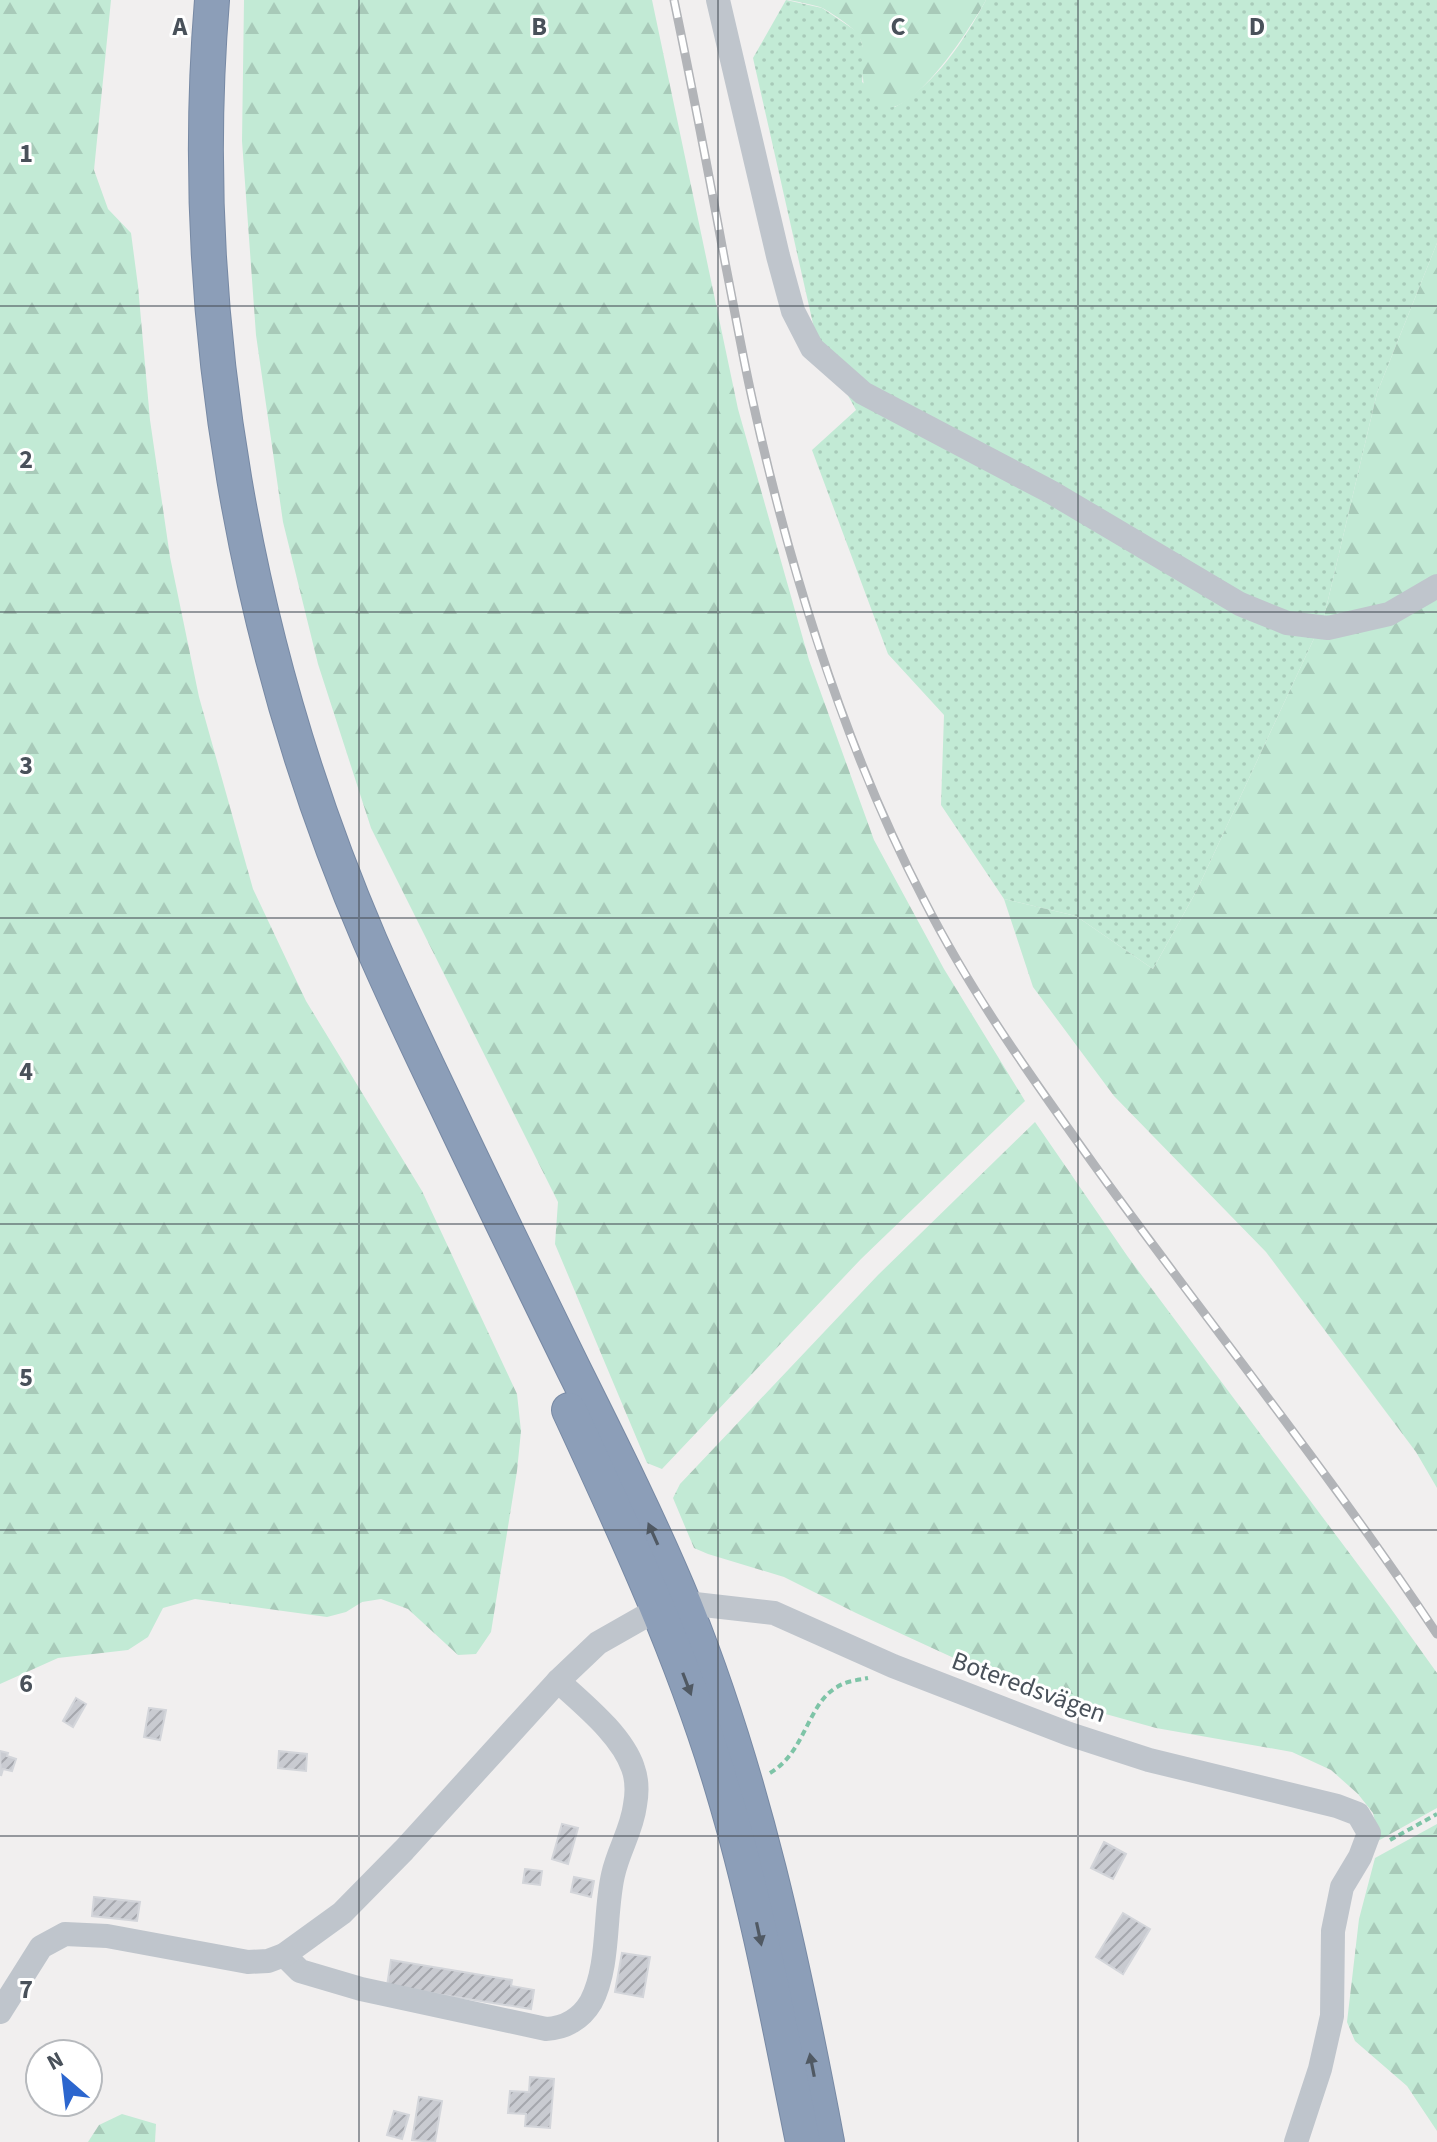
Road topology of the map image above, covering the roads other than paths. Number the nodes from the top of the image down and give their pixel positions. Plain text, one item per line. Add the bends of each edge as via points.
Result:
1 (191, 0) edge
2 (212, 0) edge
3 (718, 0) edge
4 (1437, 586) edge
5 (672, 1609) junction
6 (558, 1681) junction
7 (284, 1955) junction
8 (0, 2012) edge
9 (803, 2142) edge
10 (827, 2142) edge
11 (1296, 2142) edge

1 - 5 highway via 190,241 199,353 215,470 258,675 317,859 354,952 571,1415
5 -> 2 highway via 639,1502 371,943 333,852 276,669 232,464 218,351 206,141
3 - 4 street via 793,311 812,348 863,393 1051,492 1240,604 1287,623 1328,628 1389,614
5 - 6 street via 628,1624 598,1643
5 -> 9 highway via 691,1694 751,1899
10 -> 5 highway via 757,1824 715,1685
5 - 11 street, Boteredsvägen via 711,1606 774,1613 1069,1734 1358,1814 1369,1833 1342,1887 1333,1931 1332,2016
6 - 7 street via 342,1913
6 - 7 street via 623,1748 636,1783 632,1823 613,1874 604,1953 591,2002 583,2011 571,2023 546,2029 361,1989 300,1971
7 - 8 street via 248,1962 107,1936 65,1934 41,1947

